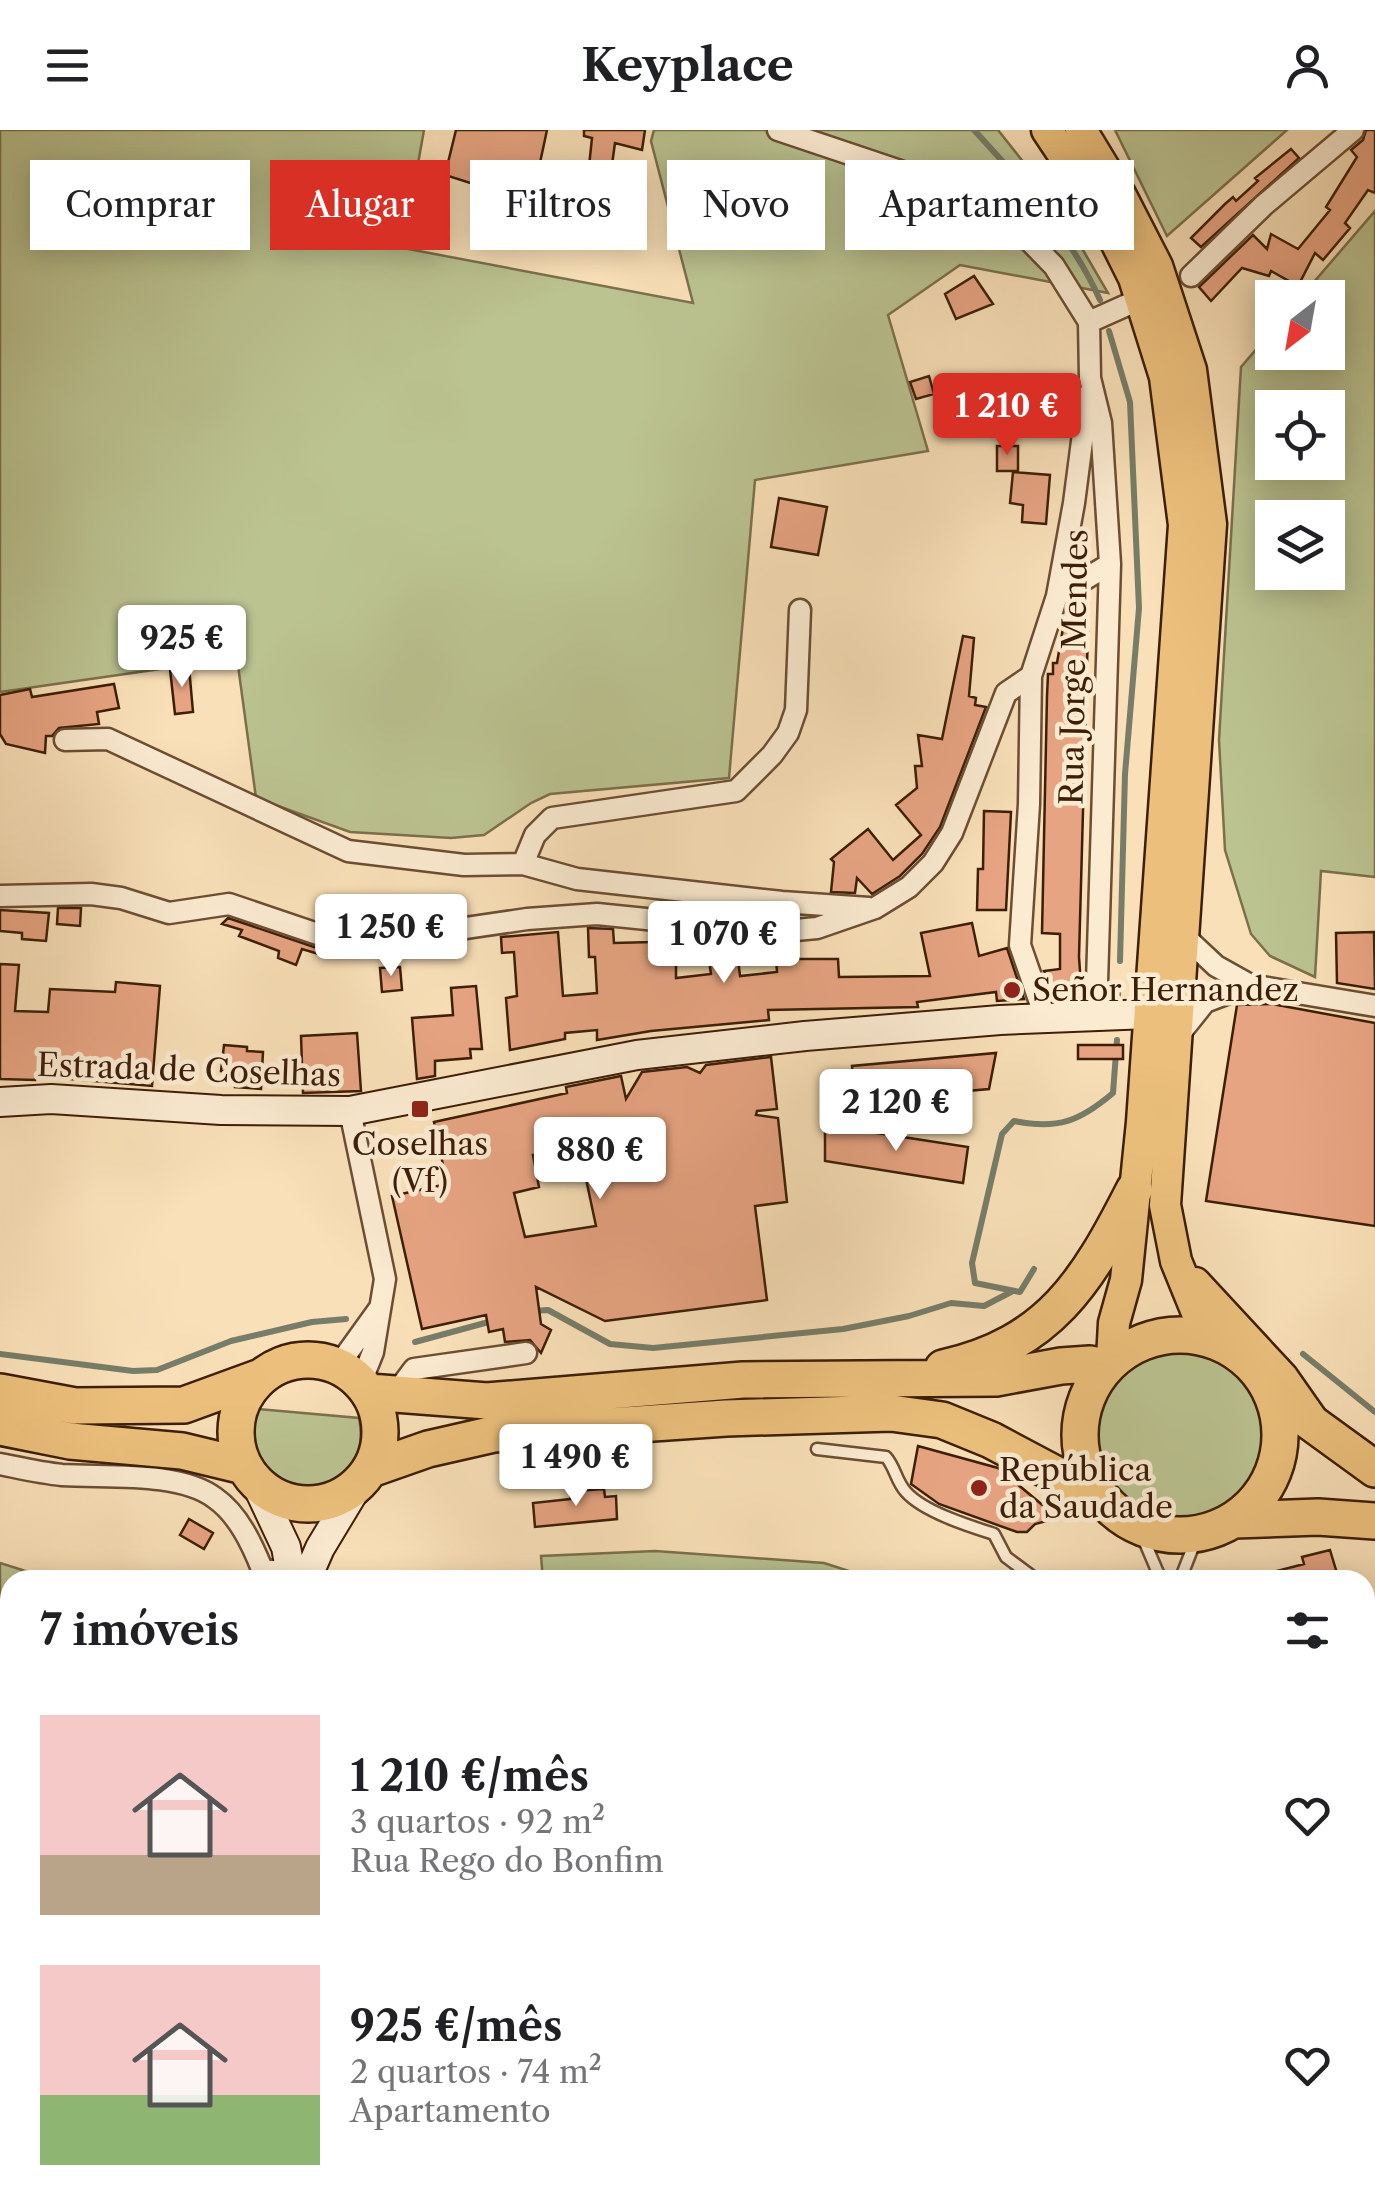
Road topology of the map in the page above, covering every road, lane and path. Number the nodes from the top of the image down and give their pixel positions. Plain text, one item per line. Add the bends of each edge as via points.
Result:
1 (778, 130) edge
2 (1047, 130) edge
3 (1081, 130) edge
4 (1353, 130) edge
5 (1192, 276) dead end
6 (1127, 304) dead end
7 (1089, 322) junction
8 (1090, 378) junction
9 (1110, 564) junction
10 (1057, 596) junction
11 (800, 610) dead end
12 (1031, 676) junction
13 (65, 740) dead end
14 (522, 864) junction
15 (0, 896) edge
16 (875, 908) junction
17 (1185, 936) junction
18 (1250, 985) junction
19 (1375, 1006) edge
20 (1096, 1014) junction
21 (1149, 1014) junction
22 (1045, 1018) junction
23 (1177, 1037) junction
24 (0, 1102) edge
25 (350, 1111) junction
26 (1134, 1190) junction
27 (1176, 1261) junction
28 (1207, 1337) junction
29 (526, 1354) dead end
30 (1108, 1363) junction
31 (258, 1378) junction
32 (895, 1379) junction
33 (366, 1383) junction
34 (0, 1392) edge
35 (1273, 1395) junction
36 (0, 1428) edge
37 (1322, 1432) junction
38 (817, 1449) dead end
39 (0, 1464) edge
40 (1375, 1468) edge
41 (249, 1474) junction
42 (364, 1477) junction
43 (1102, 1499) junction
44 (1234, 1520) junction
45 (1375, 1522) edge
46 (1138, 1526) junction
47 (1198, 1534) junction
48 (262, 1570) edge
49 (294, 1570) edge
50 (302, 1570) edge
51 (1023, 1570) edge
52 (1157, 1570) edge
53 (1184, 1570) edge

1 - 7 street via 930,181 1017,228 1054,266
2 - 21 main road via 1099,208 1134,278 1165,377 1184,525
3 - 17 main road via 1157,266 1191,370 1211,524
4 - 5 street
6 - 7 street
7 - 8 street, Rua Jorge Mendes
8 - 9 street, Rua Jorge Mendes via 1100,423
8 - 10 street
9 - 10 street
9 - 20 street, Rua Jorge Mendes
10 - 12 street
11 - 14 street via 796,710 788,733 754,775 736,791 717,796 552,818
12 - 16 street via 1006,693 960,816 934,863
12 - 22 street via 1020,945
13 - 14 street via 108,739 348,851 464,865
14 - 16 street via 577,879
15 - 16 street via 91,894 169,913 229,904 350,945 597,914 774,932 817,928
17 - 18 street via 1216,966
17 - 23 main road
18 - 19 street
18 - 23 street via 1205,1002
20 - 21 street, Estrada de Coselhas
20 - 22 street, Estrada de Coselhas
21 - 26 main road
22 - 25 street, Estrada de Coselhas via 637,1055
23 - 27 main road via 1165,1191
24 - 25 street, Estrada de Coselhas
25 - 33 street via 385,1279
26 - 30 main road via 1126,1280
26 - 32 highway via 1074,1294 1022,1340 964,1364
27 - 28 main road
27 - 37 main road via 1283,1378
28 - 30 highway via 1157,1336
28 - 35 highway via 1257,1370
29 - 33 street via 414,1369
30 - 32 highway via 996,1378
30 - 43 highway via 1086,1398 1079,1432 1084,1468
31 - 33 highway via 296,1360 318,1360
31 - 34 highway via 184,1406 75,1406
31 - 41 highway via 236,1420 236,1444
32 - 33 highway via 743,1380 486,1402
33 - 42 highway via 381,1430
35 - 37 highway
35 - 44 highway via 1281,1430 1276,1465 1260,1496
36 - 41 highway via 182,1451
37 - 40 highway
38 - 51 lane via 886,1457 913,1499 994,1534 1006,1557
39 - 48 street via 194,1487 234,1518
41 - 42 highway via 273,1496 306,1504 339,1498
41 - 49 street
42 - 43 highway via 428,1450 494,1434 891,1412 942,1420 991,1440
42 - 50 street
43 - 46 highway
44 - 45 highway via 1301,1526 1353,1518
44 - 47 highway
46 - 47 highway
46 - 52 lane
47 - 53 lane

